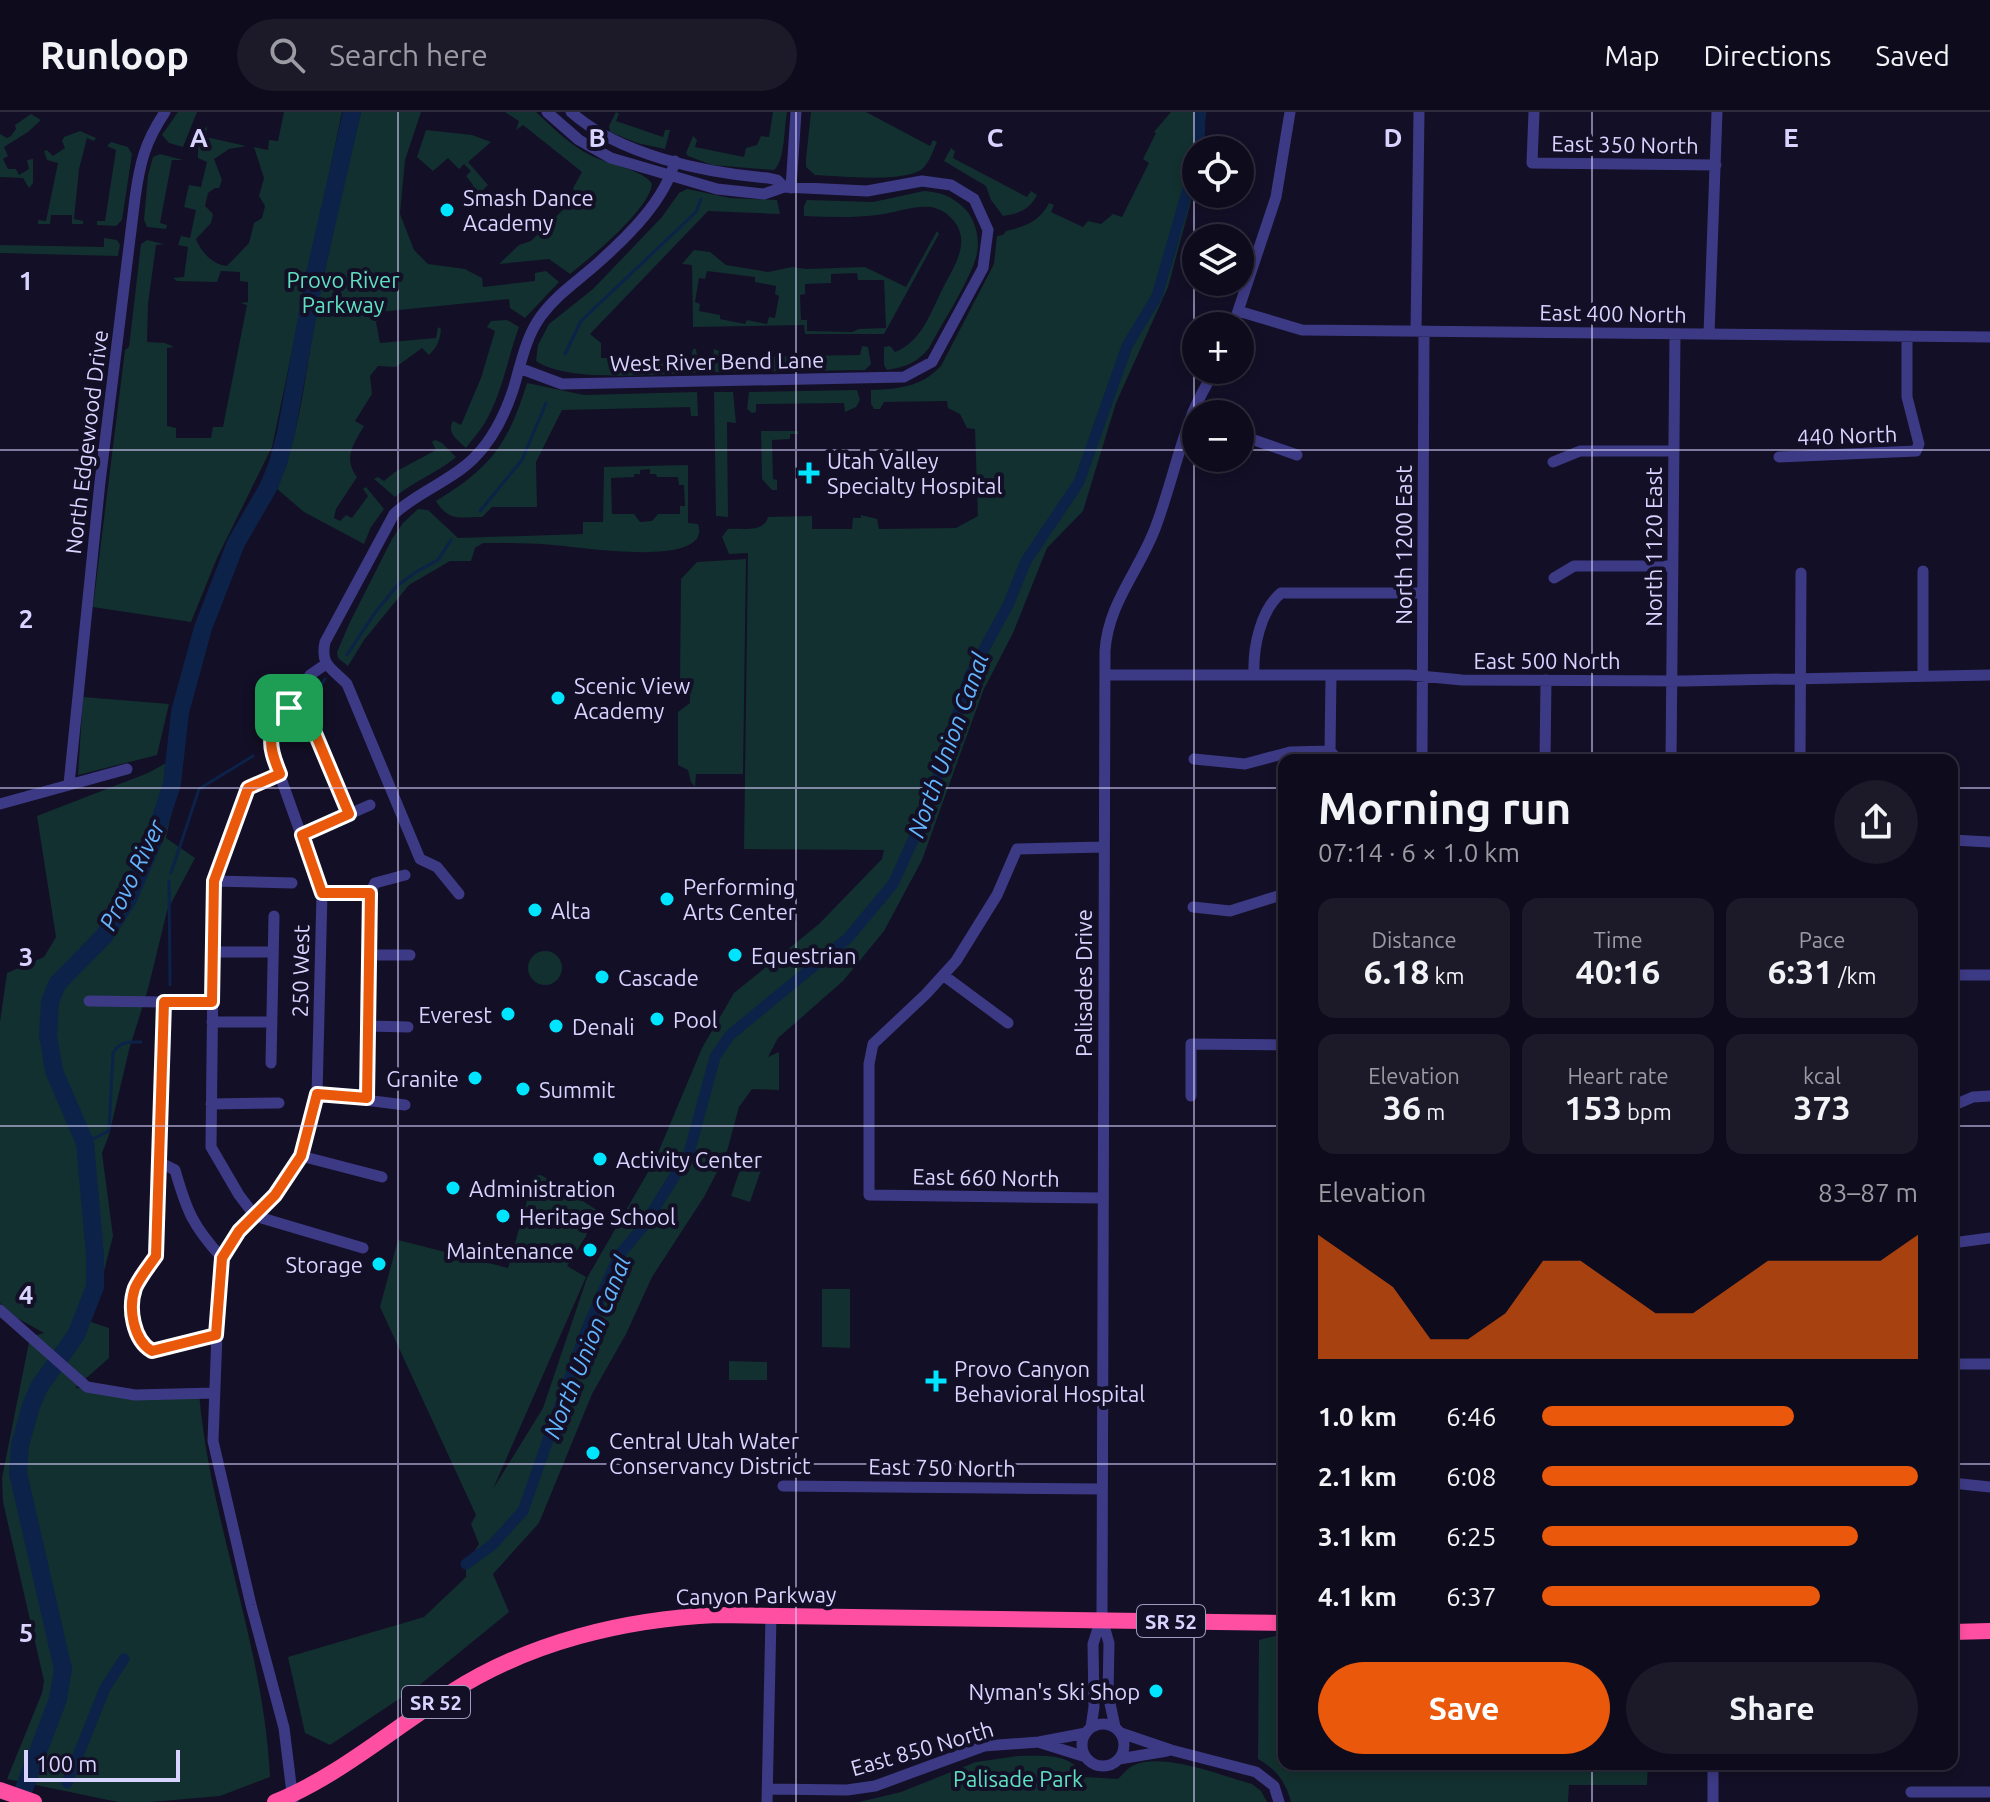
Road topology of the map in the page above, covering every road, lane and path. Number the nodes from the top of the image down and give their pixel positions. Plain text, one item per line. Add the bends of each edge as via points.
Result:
1 (165, 112) edge
2 (547, 112) edge
3 (571, 112) edge
4 (796, 112) edge
5 (1290, 112) edge
6 (1419, 112) edge
7 (1534, 112) edge
8 (1717, 112) edge
9 (675, 161) junction
10 (1716, 165) junction
11 (671, 177) junction
12 (787, 188) junction
13 (1238, 311) joint
14 (1420, 331) junction
15 (1709, 334) junction
16 (1675, 335) junction
17 (1907, 336) junction
18 (1990, 337) edge
19 (519, 368) junction
20 (1254, 440) edge
21 (1182, 450) edge
22 (1674, 451) junction
23 (1297, 455) dead end
24 (1779, 457) dead end
25 (1553, 462) dead end
26 (1673, 566) junction
27 (1923, 571) dead end
28 (1801, 573) dead end
29 (1554, 578) dead end
30 (1422, 593) junction
31 (324, 659) junction
32 (1254, 674) junction
33 (1105, 675) junction
34 (1331, 675) junction
35 (1923, 675) junction
36 (1990, 675) edge
37 (1422, 677) junction
38 (1801, 677) junction
39 (1546, 680) junction
40 (1672, 680) junction
41 (289, 708) junction
42 (1282, 754) edge
43 (1312, 754) edge
44 (1334, 754) edge
45 (1422, 754) edge
46 (1545, 754) edge
47 (1671, 754) edge
48 (1800, 754) edge
49 (1278, 755) edge
50 (1194, 759) dead end
51 (127, 769) dead end
52 (280, 774) junction
53 (69, 784) junction
54 (0, 804) edge
55 (370, 805) dead end
56 (349, 814) junction
57 (302, 835) junction
58 (1958, 840) edge
59 (1990, 842) edge
60 (1104, 847) junction
61 (405, 875) dead end
62 (214, 881) junction
63 (292, 883) dead end
64 (322, 893) junction
65 (370, 893) junction
66 (459, 894) dead end
67 (1278, 896) edge
68 (1193, 907) dead end
69 (274, 916) dead end
70 (213, 952) junction
71 (273, 952) junction
72 (371, 955) junction
73 (410, 955) dead end
74 (943, 975) junction
75 (1958, 975) edge
76 (1990, 975) edge
77 (89, 1001) dead end
78 (164, 1002) junction
79 (212, 1002) junction
80 (212, 1022) junction
81 (272, 1022) junction
82 (1008, 1023) dead end
83 (369, 1026) junction
84 (408, 1027) dead end
85 (1278, 1045) edge
86 (271, 1063) dead end
87 (317, 1094) junction
88 (1191, 1096) dead end
89 (1990, 1096) edge
90 (367, 1098) junction
91 (279, 1103) dead end
92 (1958, 1103) edge
93 (211, 1104) junction
94 (405, 1105) dead end
95 (301, 1156) junction
96 (159, 1162) junction
97 (382, 1177) dead end
98 (1102, 1198) junction
99 (255, 1216) junction
100 (1990, 1238) edge
101 (1958, 1242) edge
102 (363, 1248) dead end
103 (222, 1258) junction
104 (0, 1310) edge
105 (216, 1335) junction
106 (1958, 1364) edge
107 (1990, 1364) edge
108 (214, 1393) junction
109 (1958, 1484) edge
110 (783, 1486) dead end
111 (1990, 1487) edge
112 (1101, 1489) junction
113 (771, 1616) junction
114 (1102, 1619) junction
115 (1278, 1623) edge
116 (1990, 1631) edge
117 (1958, 1632) edge
118 (1089, 1730) junction
119 (1118, 1730) junction
120 (1039, 1742) junction
121 (1171, 1750) junction
122 (1086, 1757) junction
123 (1119, 1759) junction
124 (1713, 1770) edge
125 (0, 1790) edge
126 (1911, 1792) dead end
127 (1990, 1792) edge
128 (0, 1796) edge
129 (767, 1796) edge
130 (292, 1799) edge
131 (32, 1802) edge
132 (275, 1802) edge
133 (1279, 1802) edge
134 (1713, 1802) edge

1 - 53 street, North Edgewood Drive via 149,136 138,173
2 - 11 street via 595,150
3 - 9 street via 608,138
4 - 12 street
5 - 13 street via 1276,197
6 - 14 street, North 1200 East
7 - 10 street, East 350 North via 1532,163
8 - 10 street
9 - 11 street
9 - 12 street via 777,180
10 - 15 street
11 - 12 street via 764,194
11 - 19 street via 625,235 541,316
12 - 19 street, West River Bend Lane via 867,191 922,181 951,185 974,199 988,230 983,268 932,362 904,377 875,379 562,384
13 - 14 street, East 400 North via 1302,330
14 - 16 street, East 400 North
14 - 30 street, North 1200 East
15 - 16 street, East 400 North
15 - 17 street, East 400 North
16 - 22 street, North 1120 East
17 - 18 street, East 400 North
17 - 24 street, 440 North via 1907,397 1919,444 1916,451
19 - 31 street via 500,421 474,458 394,514 325,642
20 - 23 street
21 - 33 street, Palisades Drive via 1141,562 1110,617
22 - 25 street via 1580,451
22 - 26 street, North 1120 East
26 - 29 street via 1574,566
26 - 40 street, North 1120 East
27 - 35 street
28 - 38 street
30 - 32 street via 1281,593 1254,644
30 - 37 street, North 1200 East
31 - 41 street, 250 West
31 - 66 street via 347,684 420,859 437,867
32 - 33 street, East 500 North
32 - 34 street, East 500 North
33 - 60 street, Palisades Drive
34 - 37 street, East 500 North
34 - 44 street
35 - 36 street, East 500 North
35 - 38 street, East 500 North
37 - 39 street, East 500 North
37 - 45 street, North 1200 East
38 - 40 street, East 500 North
38 - 48 street
39 - 40 street, East 500 North
39 - 46 street
40 - 47 street, North 1120 East
41 - 52 street, 250 West via 270,736
41 - 56 street via 312,726
42 - 43 street
49 - 50 street via 1245,764
51 - 53 street
52 - 57 street, 250 West
52 - 62 street via 248,788
53 - 54 street
55 - 56 street
56 - 57 street
57 - 64 street, 250 West
58 - 59 street
60 - 74 street via 1021,847 979,925
60 - 98 street, Palisades Drive
61 - 65 street via 375,883
62 - 63 street
62 - 70 street
64 - 65 street
64 - 87 street, 250 West
65 - 72 street
67 - 68 street via 1230,911
69 - 71 street
70 - 71 street
70 - 79 street
71 - 81 street
72 - 73 street
72 - 83 street
74 - 82 street
74 - 98 street, East 660 North via 873,1044 869,1195
75 - 76 street
77 - 78 street
78 - 79 street
78 - 96 street
79 - 80 street
80 - 81 street
80 - 93 street
81 - 86 street
83 - 84 street
83 - 90 street
85 - 88 street via 1191,1044
87 - 90 street
87 - 95 street, 250 West
89 - 92 street
90 - 94 street
91 - 93 street
93 - 99 street via 211,1147
95 - 97 street
95 - 99 street, 250 West
96 - 103 street via 175,1170 185,1206 200,1234
96 - 105 street via 156,1256 134,1290 134,1328 142,1345 152,1351
98 - 112 street, Palisades Drive
99 - 102 street
99 - 103 street, 250 West
100 - 101 street
103 - 105 street, 250 West
104 - 108 street via 96,1390 135,1395
105 - 108 street, 250 West
106 - 107 street
108 - 130 street, 250 West via 213,1441 284,1728
109 - 111 street
110 - 112 street, East 750 North
112 - 114 street, Palisades Drive
113 - 114 highway, Canyon Parkway / SR 52
113 - 129 street
113 - 130 highway, Canyon Parkway / SR 52 via 640,1622 529,1654 453,1691
114 - 115 highway, Canyon Parkway / SR 52
114 - 118 street, Palisades Drive via 1093,1644
114 - 119 street, Palisades Drive via 1109,1643 1108,1694
116 - 117 highway
118 - 119 street via 1103,1723
118 - 120 street, East 850 North
118 - 122 street via 1082,1745
119 - 121 street
119 - 123 street via 1125,1747
120 - 122 street, East 850 North
120 - 129 street, East 850 North via 984,1746 875,1786
121 - 123 street
121 - 133 street via 1256,1772 1274,1786
122 - 123 street via 1098,1765
124 - 134 street
125 - 131 highway
126 - 127 street
128 - 131 highway
130 - 132 highway, Canyon Parkway / SR 52

